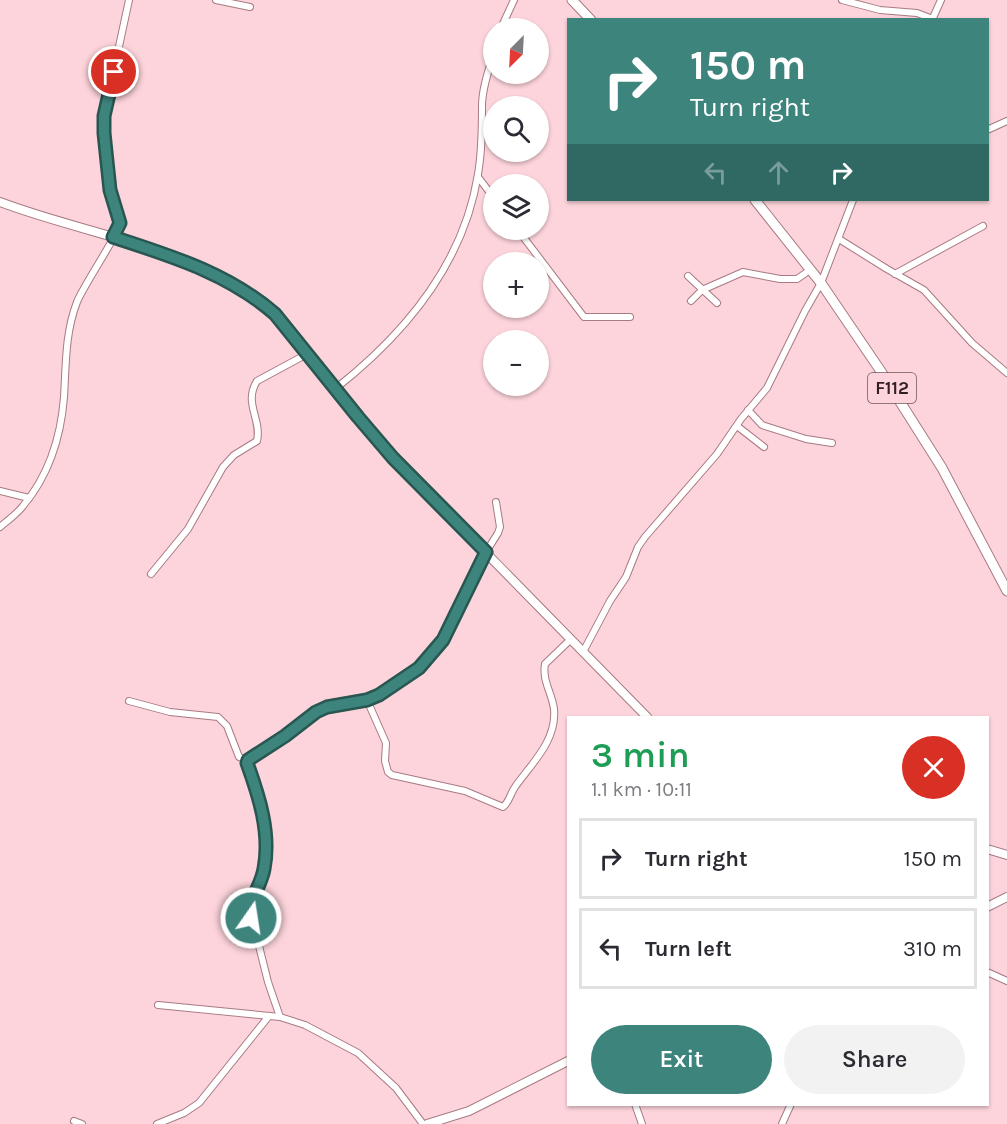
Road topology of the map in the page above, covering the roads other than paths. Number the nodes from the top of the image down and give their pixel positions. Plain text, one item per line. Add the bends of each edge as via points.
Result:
1 (129, 0) edge
2 (216, 0) edge
3 (514, 0) edge
4 (573, 0) edge
5 (842, 0) edge
6 (941, 0) edge
7 (250, 7) dead end
8 (506, 18) edge
9 (589, 18) edge
10 (930, 18) edge
11 (932, 18) edge
12 (485, 84) edge
13 (1007, 121) edge
14 (989, 129) edge
15 (478, 177) junction
16 (483, 184) edge
17 (756, 201) edge
18 (853, 201) edge
19 (0, 202) edge
20 (984, 226) dead end
21 (113, 237) junction
22 (839, 239) junction
23 (526, 240) edge
24 (810, 270) junction
25 (896, 274) junction
26 (688, 276) dead end
27 (821, 283) junction
28 (702, 291) junction
29 (691, 302) dead end
30 (717, 303) dead end
31 (630, 317) dead end
32 (307, 354) junction
33 (1007, 373) edge
34 (335, 389) junction
35 (748, 410) junction
36 (737, 426) junction
37 (832, 443) dead end
38 (764, 447) dead end
39 (0, 491) edge
40 (29, 498) junction
41 (496, 502) dead end
42 (0, 527) edge
43 (486, 552) junction
44 (151, 574) dead end
45 (1007, 591) edge
46 (571, 639) junction
47 (583, 652) junction
48 (367, 700) junction
49 (129, 701) dead end
50 (646, 716) edge
51 (248, 760) junction
52 (989, 850) edge
53 (1007, 855) edge
54 (1007, 897) edge
55 (989, 906) edge
56 (989, 973) edge
57 (1007, 981) edge
58 (158, 1005) dead end
59 (269, 1016) junction
60 (280, 1017) junction
61 (567, 1064) edge
62 (636, 1106) edge
63 (790, 1106) edge
64 (74, 1121) dead end
65 (82, 1124) edge
66 (157, 1124) edge
67 (425, 1124) edge
68 (642, 1124) edge
69 (782, 1124) edge

1 - 21 street via 104,116 108,178 120,223
2 - 7 street
3 - 8 street
4 - 9 main road
5 - 10 street
6 - 11 street
12 - 15 street
13 - 14 street
15 - 16 street
15 - 34 street via 466,225 444,270 388,343
17 - 24 main road, F112
18 - 22 street
19 - 21 street
20 - 25 street
21 - 32 street via 185,261 238,286 275,314
21 - 40 street via 76,303 65,356 64,397 55,450
22 - 25 street
22 - 27 street
23 - 31 street via 584,317
24 - 27 main road, F112
24 - 28 street via 797,279 743,272
25 - 33 street via 929,294 972,343
26 - 28 street
27 - 35 street via 767,388
27 - 45 main road, F112 via 942,468
28 - 29 street
28 - 30 street
32 - 34 street
32 - 44 street via 257,381 251,401 257,441 223,467 188,529
34 - 43 street via 393,458
35 - 36 street
35 - 37 street via 762,425
36 - 38 street
36 - 47 street via 638,547 626,577
39 - 40 street
40 - 42 street
41 - 43 street via 500,527
43 - 46 street
43 - 48 street via 437,648 398,684
46 - 47 street
46 - 48 street via 545,664 544,678 554,711 549,735 504,807 465,791 388,772 386,743
47 - 50 street
48 - 51 street via 316,712
49 - 51 street via 170,712 218,717 227,726 239,757
51 - 60 street via 261,808 265,849 260,884 250,910
52 - 53 street
54 - 55 street
56 - 57 street
58 - 59 street
59 - 60 street
59 - 66 street via 199,1103
60 - 67 street via 305,1025 358,1053 396,1088
61 - 67 street via 469,1111
62 - 68 street
63 - 69 street
64 - 65 street

